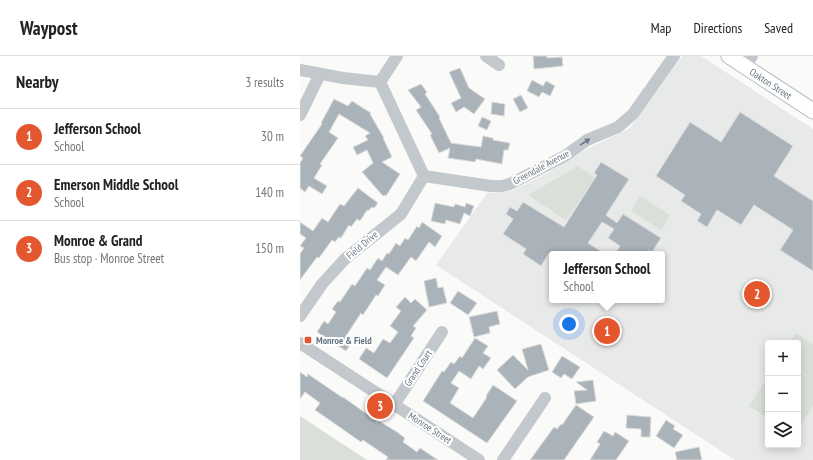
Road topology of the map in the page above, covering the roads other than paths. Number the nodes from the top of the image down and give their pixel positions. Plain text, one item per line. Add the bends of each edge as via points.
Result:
1 (397, 56) edge
2 (486, 56) edge
3 (674, 56) edge
4 (729, 56) edge
5 (749, 61) edge
6 (499, 65) dead end
7 (300, 70) edge
8 (320, 74) junction
9 (380, 82) junction
10 (813, 111) edge
11 (300, 115) edge
12 (424, 176) junction
13 (300, 316) edge
14 (442, 332) dead end
15 (300, 343) edge
16 (545, 398) dead end
17 (394, 404) junction
18 (479, 460) edge
19 (503, 460) edge

1 - 9 street
2 - 6 street
12 -> 3 street, Greendale Avenue via 491,186 510,184 626,121
4 - 5 main road, Oakton Street
5 - 10 main road, Oakton Street
7 - 8 street
8 - 9 street
8 - 11 street
9 - 12 street
12 - 13 street, Field Drive via 401,214 345,259 322,284
14 - 17 street, Grand Court
15 - 17 street, Monroe Street
16 - 19 street
17 - 18 street, Monroe Street

